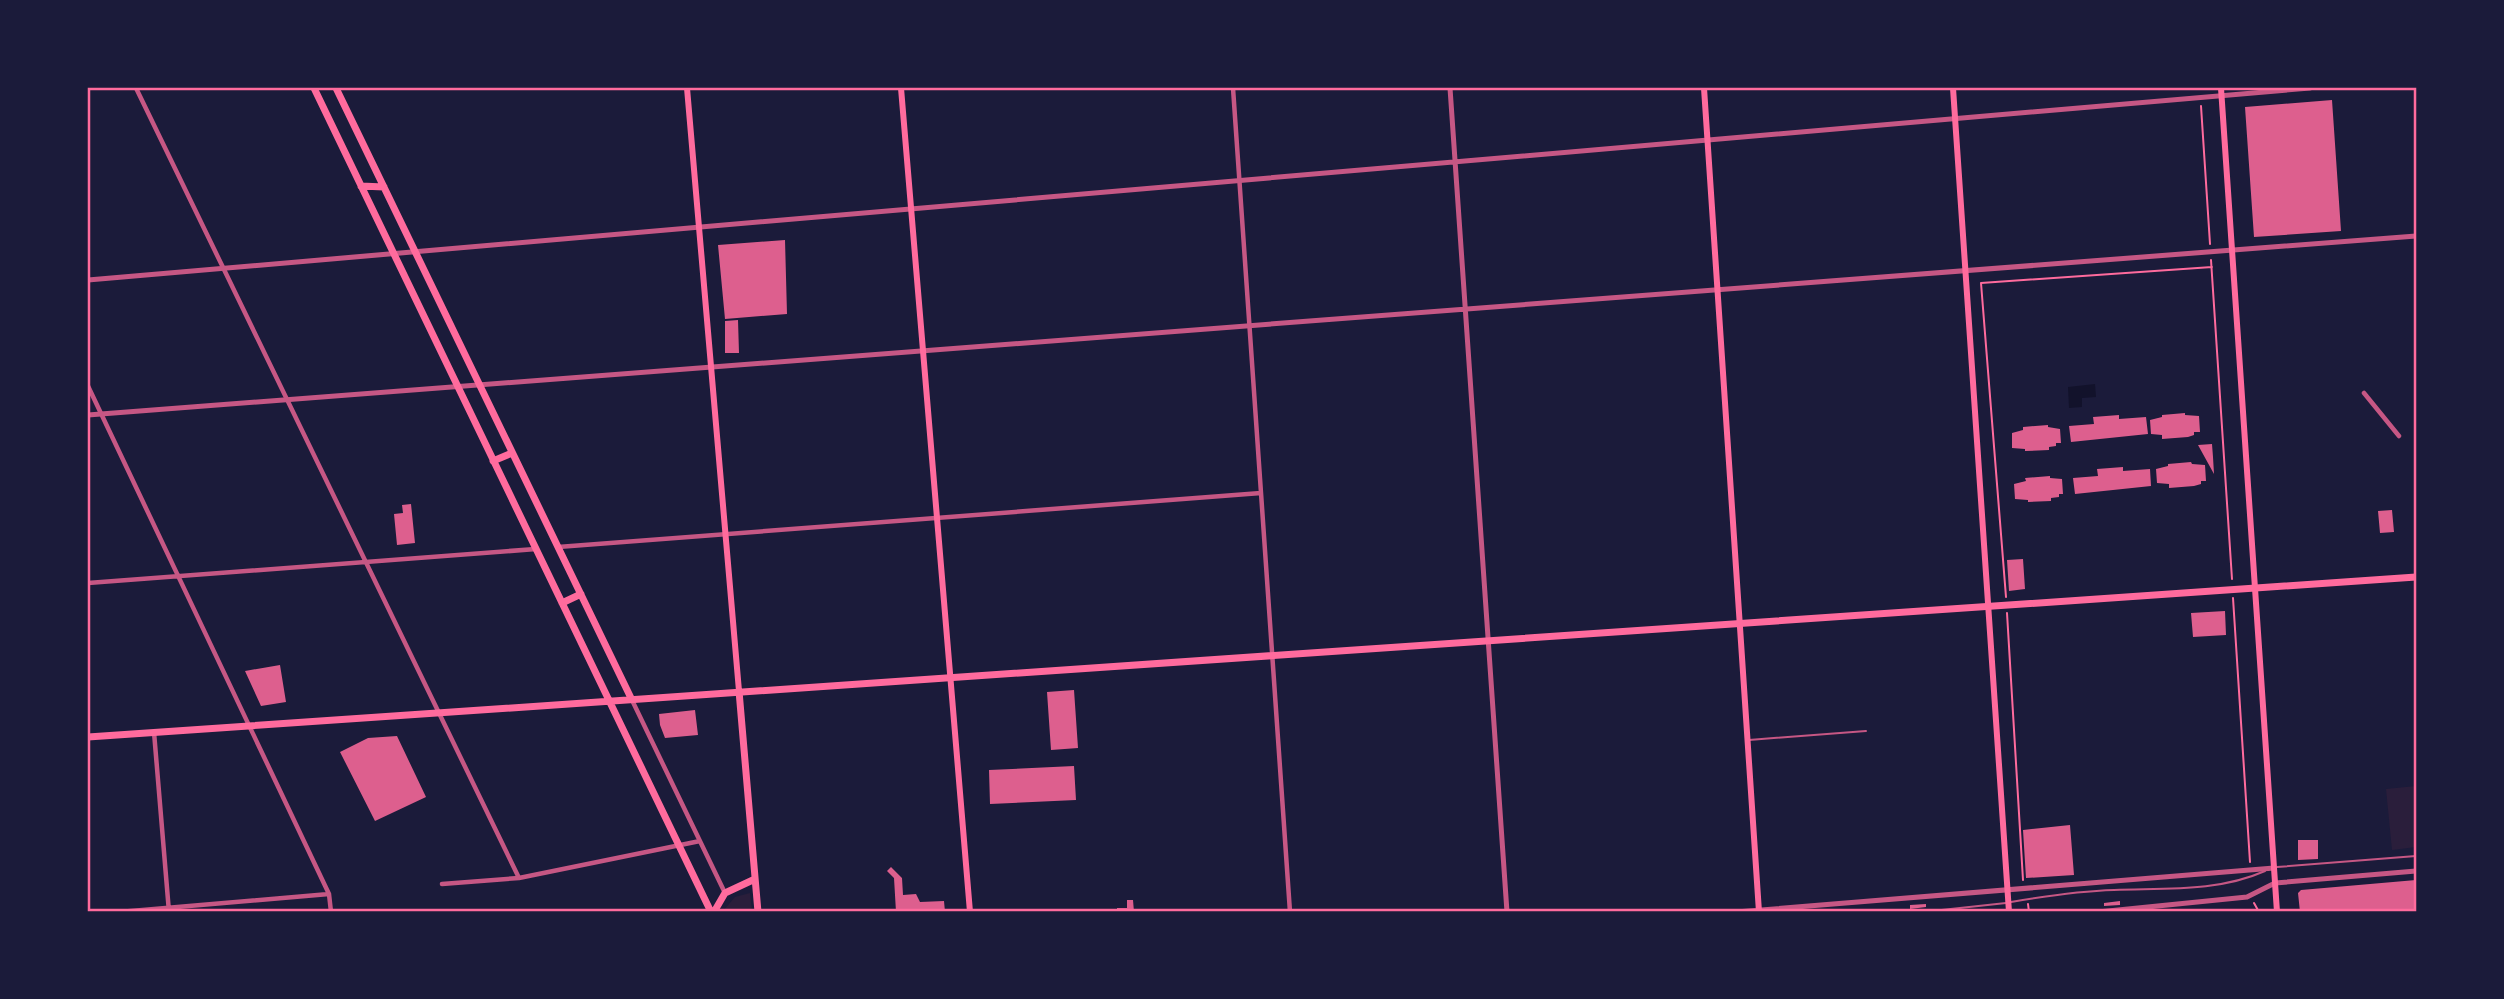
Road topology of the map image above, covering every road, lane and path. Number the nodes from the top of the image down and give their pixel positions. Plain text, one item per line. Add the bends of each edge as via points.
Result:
1 (136, 88) edge
2 (314, 88) edge
3 (336, 88) edge
4 (687, 88) edge
5 (901, 88) edge
6 (1233, 88) edge
7 (1450, 88) edge
8 (1704, 88) edge
9 (1953, 88) edge
10 (2310, 88) edge
11 (2222, 91) edge
12 (2202, 113) dead end
13 (1955, 118) junction
14 (1708, 139) junction
15 (1455, 161) junction
16 (1240, 180) junction
17 (361, 186) junction
18 (384, 187) junction
19 (911, 208) junction
20 (699, 227) junction
21 (2417, 236) edge
22 (2210, 243) dead end
23 (2233, 251) junction
24 (415, 252) junction
25 (394, 254) junction
26 (224, 268) junction
27 (1965, 271) junction
28 (88, 280) edge
29 (1718, 290) junction
30 (1465, 309) junction
31 (1250, 326) junction
32 (923, 351) junction
33 (711, 367) junction
34 (479, 385) junction
35 (88, 386) edge
36 (458, 387) junction
37 (2364, 393) dead end
38 (288, 400) junction
39 (101, 414) junction
40 (88, 415) edge
41 (2399, 436) dead end
42 (512, 453) junction
43 (493, 461) junction
44 (1261, 493) junction
45 (937, 518) junction
46 (725, 534) junction
47 (557, 547) junction
48 (536, 549) junction
49 (365, 562) junction
50 (2417, 577) edge
51 (2232, 580) dead end
52 (88, 583) edge
53 (2255, 588) junction
54 (581, 594) junction
55 (2006, 597) dead end
56 (2233, 602) dead end
57 (562, 603) junction
58 (1988, 606) junction
59 (2007, 620) dead end
60 (1740, 624) junction
61 (1488, 641) junction
62 (1272, 656) junction
63 (951, 678) junction
64 (739, 691) junction
65 (631, 698) junction
66 (609, 700) junction
67 (439, 712) junction
68 (248, 725) junction
69 (1866, 731) dead end
70 (154, 732) junction
71 (88, 737) edge
72 (1748, 740) junction
73 (700, 841) junction
74 (680, 847) junction
75 (2417, 856) edge
76 (2245, 865) dead end
77 (2274, 868) junction
78 (2417, 872) edge
79 (519, 878) junction
80 (755, 879) junction
81 (2027, 883) dead end
82 (2275, 883) junction
83 (442, 884) dead end
84 (2008, 889) junction
85 (725, 892) junction
86 (329, 894) junction
87 (2009, 903) junction
88 (2248, 903) dead end
89 (169, 909) edge
90 (1759, 911) edge
91 (119, 912) edge
92 (331, 912) edge
93 (712, 912) edge
94 (758, 912) edge
95 (970, 912) edge
96 (1290, 912) edge
97 (1507, 912) edge
98 (1736, 912) edge
99 (1923, 912) edge
100 (2009, 912) edge
101 (2098, 912) edge
102 (2259, 912) edge
103 (2277, 912) edge

1 - 26 street
2 - 17 main road
3 - 18 main road
4 - 20 main road
5 - 19 main road
6 - 16 street
7 - 15 street
8 - 14 main road
9 - 13 main road
10 - 11 street
11 - 13 street
11 - 23 main road
12 - 22 path
13 - 14 street
13 - 27 main road
14 - 15 street
14 - 29 main road
15 - 16 street
15 - 30 street
16 - 19 street
16 - 31 street
17 - 18 main road
17 - 25 main road
18 - 24 main road
19 - 20 street
19 - 32 main road
20 - 24 street
20 - 33 main road
21 - 23 street
23 - 27 street
23 - 53 main road
24 - 25 street
24 - 34 main road
25 - 26 street
25 - 36 main road
26 - 28 street
26 - 38 street
27 - 29 street
27 - 58 main road
29 - 30 street
29 - 60 main road
30 - 31 street
30 - 61 street
31 - 32 street
31 - 44 street
32 - 33 street
32 - 45 main road
33 - 34 street
33 - 46 main road
34 - 36 street
34 - 42 main road
35 - 39 street
36 - 38 street
36 - 43 main road
37 - 41 street
38 - 39 street
38 - 49 street
39 - 40 street
39 - 68 street
42 - 43 main road
42 - 47 main road
43 - 48 main road
44 - 45 street
44 - 62 street
45 - 46 street
45 - 63 main road
46 - 47 street
46 - 64 main road
47 - 54 main road
48 - 49 street
48 - 57 main road
49 - 52 street
49 - 67 street
50 - 53 main road
51 - 55 path via 2212,267 1995,282 1981,284
53 - 58 main road
53 - 77 main road
54 - 57 main road
54 - 65 main road
56 - 76 path via 2251,860
57 - 66 main road
58 - 60 main road
58 - 84 main road
59 - 81 path via 2023,880
60 - 61 main road
60 - 72 main road
61 - 62 main road
61 - 97 street
62 - 63 main road
62 - 96 street
63 - 64 main road
63 - 95 main road
64 - 65 main road
64 - 80 main road
65 - 66 main road
65 - 73 street
66 - 67 main road
66 - 74 main road
67 - 68 main road
67 - 79 street
68 - 70 main road
68 - 86 street
69 - 72 lane
70 - 71 main road
70 - 89 street
72 - 90 main road
73 - 74 street
73 - 85 street
74 - 79 street
74 - 93 main road
75 - 77 lane
77 - 82 main road
77 - 84 street
77 - 87 lane via 2246,880 2215,885 2049,894
78 - 82 street
79 - 83 street
80 - 85 main road
80 - 94 main road
82 - 101 street via 2247,897
82 - 103 main road
84 - 87 main road
84 - 90 street
85 - 93 main road
86 - 89 street
86 - 92 street
87 - 99 lane
87 - 100 main road
88 - 102 path via 2257,904
89 - 91 street
90 - 98 street

